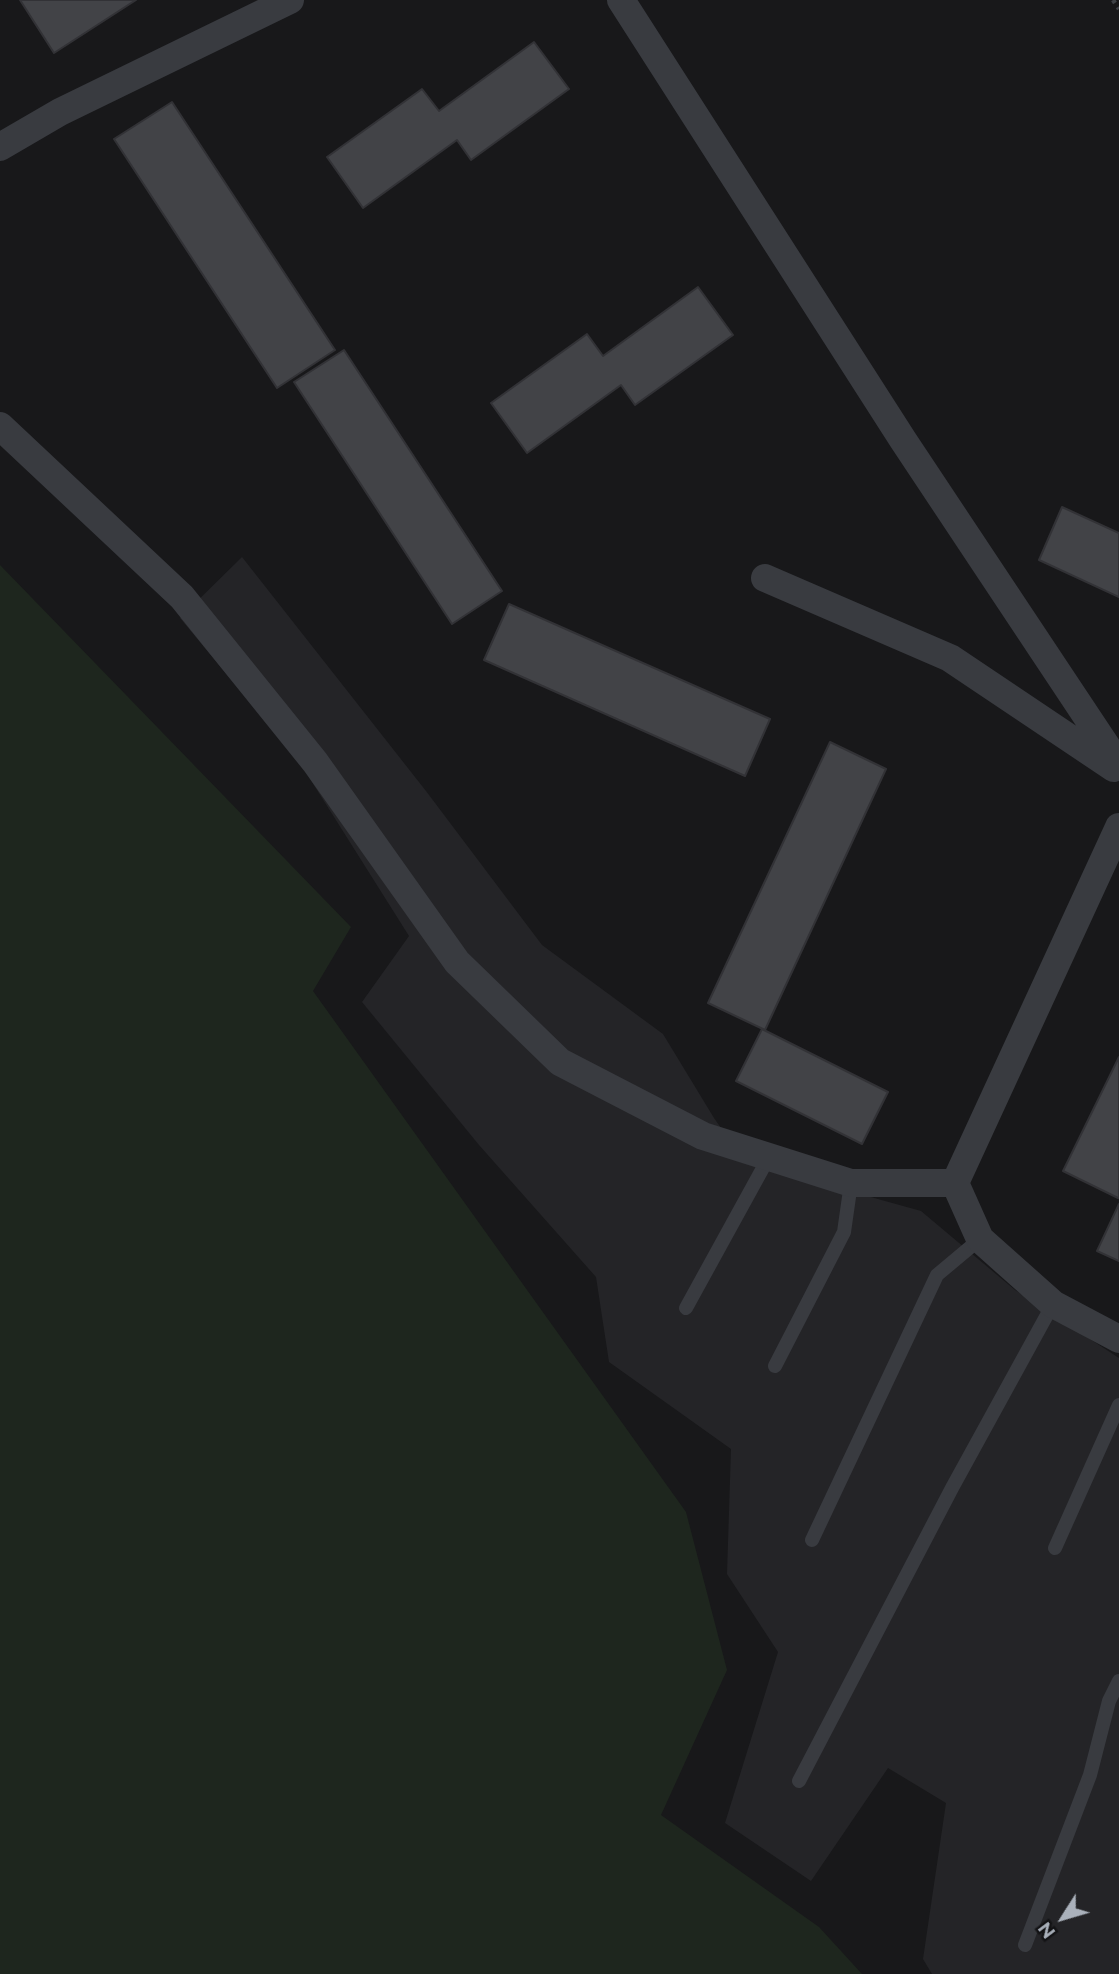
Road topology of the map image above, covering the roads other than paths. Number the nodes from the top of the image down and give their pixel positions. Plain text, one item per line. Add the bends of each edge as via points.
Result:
1 (290, 0) edge
2 (621, 0) edge
3 (0, 148) edge
4 (0, 426) edge
5 (765, 578) dead end
6 (1119, 765) edge
7 (1119, 771) edge
8 (1119, 827) edge
9 (769, 1157) junction
10 (851, 1183) junction
11 (955, 1183) junction
12 (980, 1240) junction
13 (1053, 1304) junction
14 (685, 1308) dead end
15 (1119, 1339) edge
16 (775, 1366) dead end
17 (1119, 1405) edge
18 (812, 1540) dead end
19 (1055, 1548) dead end
20 (1119, 1681) edge
21 (799, 1781) dead end
22 (1024, 1945) dead end

1 - 3 street via 60,112
2 - 6 street
4 - 9 street via 182,597 315,762 457,962 560,1062 703,1136
5 - 7 street via 950,658
8 - 11 street
9 - 10 street
9 - 14 lane
10 - 11 street
10 - 16 lane via 844,1231
11 - 12 street
12 - 13 street
12 - 18 lane via 937,1275
13 - 15 street
13 - 21 lane
17 - 19 lane
20 - 22 lane via 1109,1701 1090,1775

